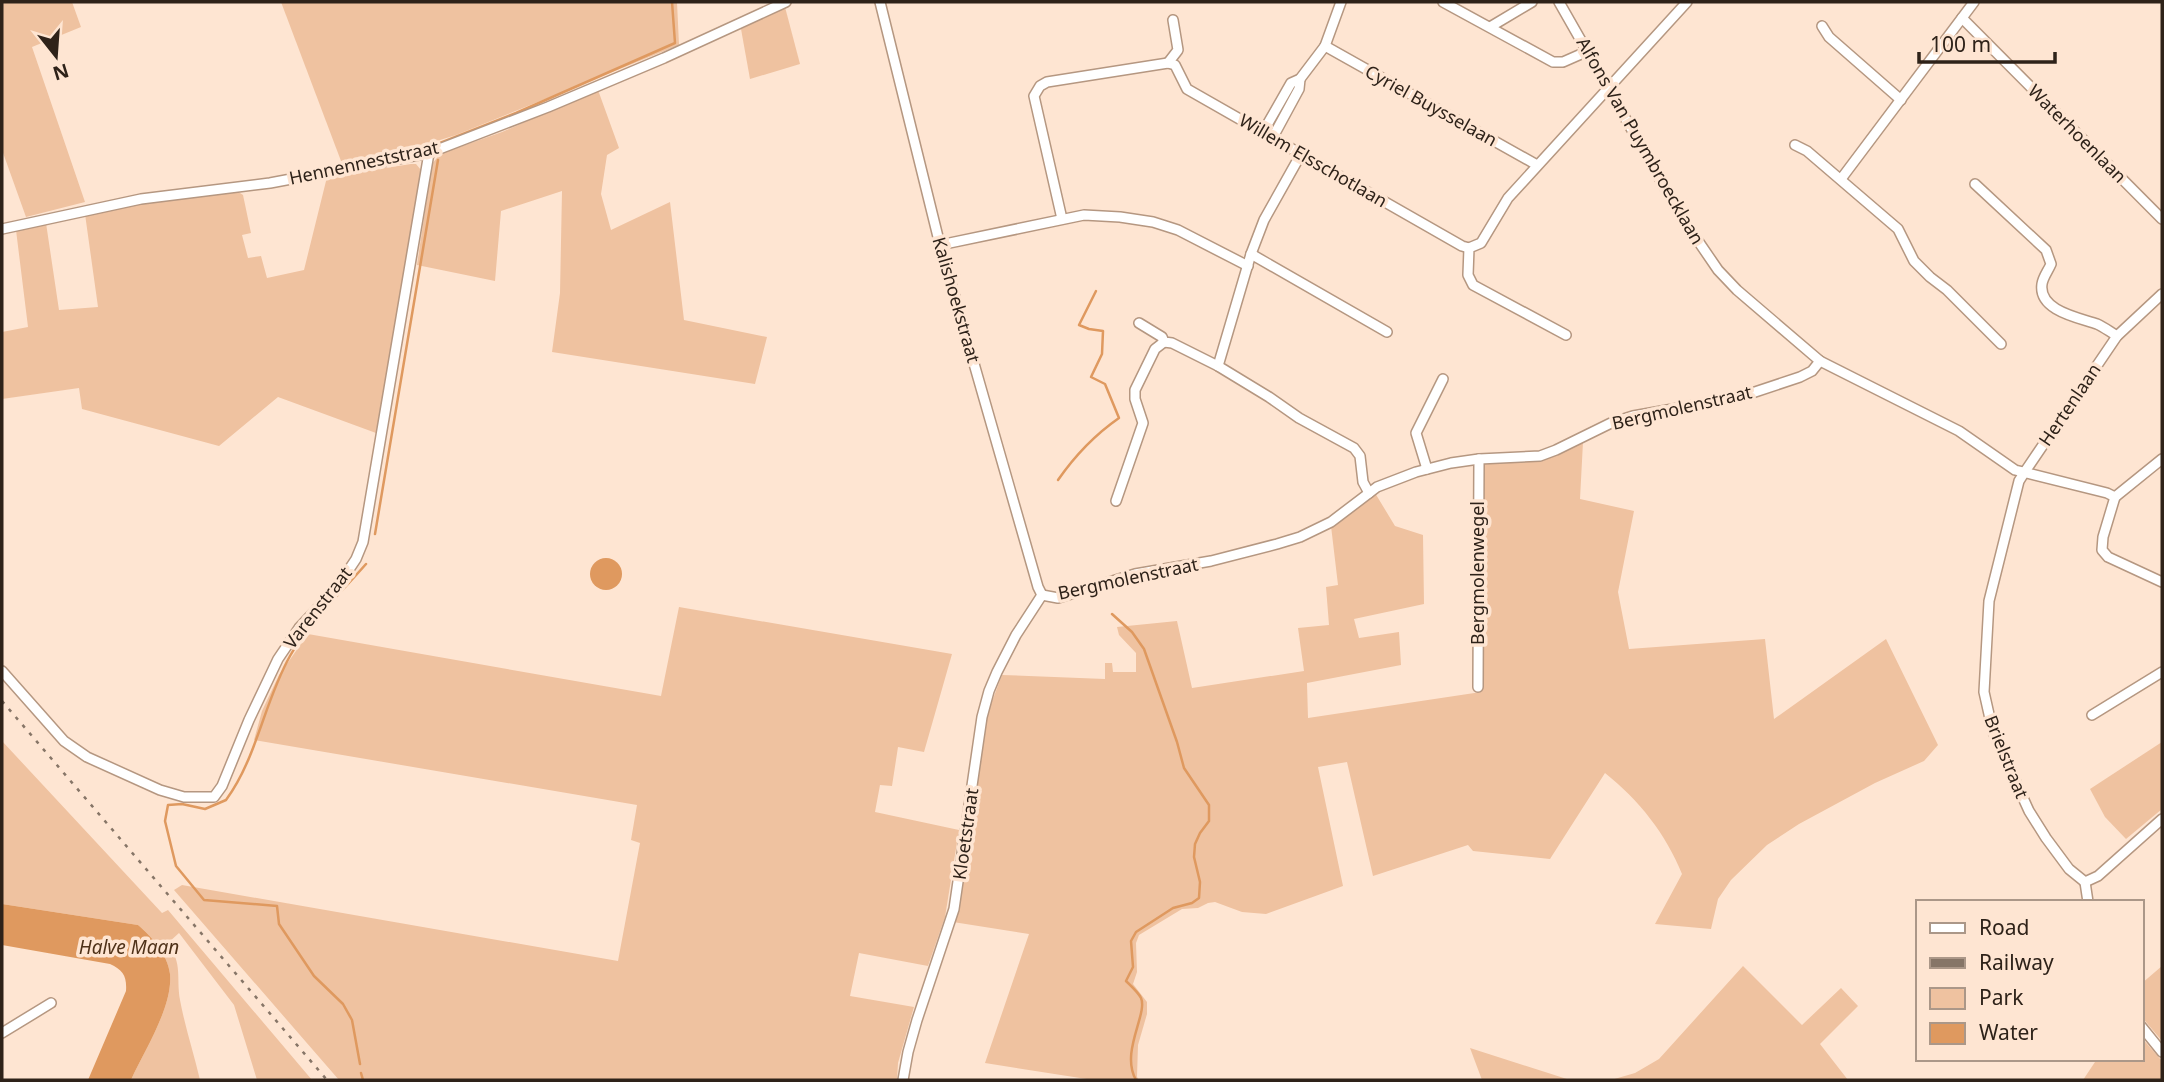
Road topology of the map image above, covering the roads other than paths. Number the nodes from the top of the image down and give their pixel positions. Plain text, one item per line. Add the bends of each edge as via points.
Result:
1 (786, 2) edge
2 (880, 2) edge
3 (1341, 2) edge
4 (1443, 2) edge
5 (1532, 2) edge
6 (1559, 2) edge
7 (1687, 2) edge
8 (1974, 2) edge
9 (1962, 18) junction
10 (1173, 20) dead end
11 (1822, 26) dead end
12 (1490, 27) junction
13 (1325, 46) junction
14 (1588, 51) junction
15 (1168, 63) junction
16 (1300, 79) junction
17 (1609, 88) junction
18 (1901, 100) junction
19 (1264, 132) junction
20 (1273, 137) junction
21 (1795, 145) dead end
22 (429, 153) junction
23 (1301, 154) junction
24 (1537, 165) junction
25 (1841, 179) junction
26 (1975, 184) dead end
27 (1062, 219) junction
28 (2162, 219) edge
29 (2, 229) edge
30 (940, 245) junction
31 (1469, 248) junction
32 (1251, 254) junction
33 (1248, 266) junction
34 (2162, 294) edge
35 (1139, 323) dead end
36 (1387, 332) dead end
37 (1566, 335) dead end
38 (2117, 336) junction
39 (1164, 342) junction
40 (2001, 344) dead end
41 (1820, 361) junction
42 (1218, 366) junction
43 (1443, 379) dead end
44 (1479, 459) junction
45 (2162, 459) edge
46 (1427, 469) junction
47 (2024, 473) junction
48 (1369, 494) junction
49 (2115, 497) junction
50 (1116, 501) dead end
51 (2162, 582) edge
52 (1042, 595) junction
53 (2, 671) edge
54 (2162, 672) edge
55 (1478, 687) dead end
56 (2092, 715) dead end
57 (2162, 819) edge
58 (2085, 882) junction
59 (2088, 900) edge
60 (51, 1003) dead end
61 (2143, 1028) edge
62 (2, 1033) edge
63 (2162, 1052) edge
64 (902, 1080) edge

1 - 22 street, Hennenneststraat via 664,58
2 - 30 street, Kalishoekstraat
3 - 13 street
4 - 12 street
5 - 12 street
6 - 14 street, Alfons Van Puymbroecklaan
7 - 17 street
8 - 9 street
9 - 18 street
9 - 28 street, Waterhoenlaan
10 - 15 street via 1178,50
11 - 18 street
12 - 14 street via 1553,62
13 - 16 street
13 - 24 street, Cyriel Buysselaan
14 - 17 street, Alfons Van Puymbroecklaan
15 - 19 street, Willem Elsschotlaan via 1175,65 1187,89
15 - 27 street via 1040,86 1034,96
16 - 19 street via 1291,83
16 - 20 street
17 - 24 street
17 - 41 street, Alfons Van Puymbroecklaan via 1681,216 1718,270
18 - 25 street
19 - 20 street, Willem Elsschotlaan
20 - 23 street, Willem Elsschotlaan
21 - 25 street
22 - 29 street, Hennenneststraat via 270,183 141,199
22 - 53 street, Varenstraat via 363,542 336,589 299,628 278,659 214,797 184,797 160,790 88,757 64,741
23 - 31 street, Willem Elsschotlaan
23 - 32 street via 1264,220
24 - 31 street via 1508,198 1481,243
25 - 40 street via 1898,229 1914,261
26 - 38 street via 2046,250 2051,264 2041,289 2047,300 2067,316 2100,325
27 - 30 street
27 - 33 street via 1084,215 1153,222
30 - 52 street, Kalishoekstraat
31 - 37 street via 1468,275 1473,285
32 - 33 street
32 - 36 street
33 - 42 street
34 - 38 street, Hertenlaan
35 - 39 street
38 - 47 street, Hertenlaan
39 - 42 street
39 - 50 street via 1155,349 1135,390 1143,423
41 - 44 street, Bergmolenstraat via 1800,377 1752,393 1622,419 1540,456
41 - 47 street via 1959,431
42 - 48 street via 1353,448 1360,456
43 - 46 street via 1416,433
44 - 46 street, Bergmolenstraat
44 - 55 street, Bergmolenwegel
45 - 49 street
46 - 48 street, Bergmolenstraat
47 - 49 street
47 - 58 street, Brielstraat via 1989,601 1984,692 1993,732 2029,811 2069,869
48 - 52 street, Bergmolenstraat via 1331,522 1289,540 1121,578 1058,598
49 - 51 street via 2102,550
52 - 64 street, Kloetstraat via 989,691 954,909
54 - 56 street
57 - 58 street via 2098,876
58 - 59 street
60 - 62 street
61 - 63 street

